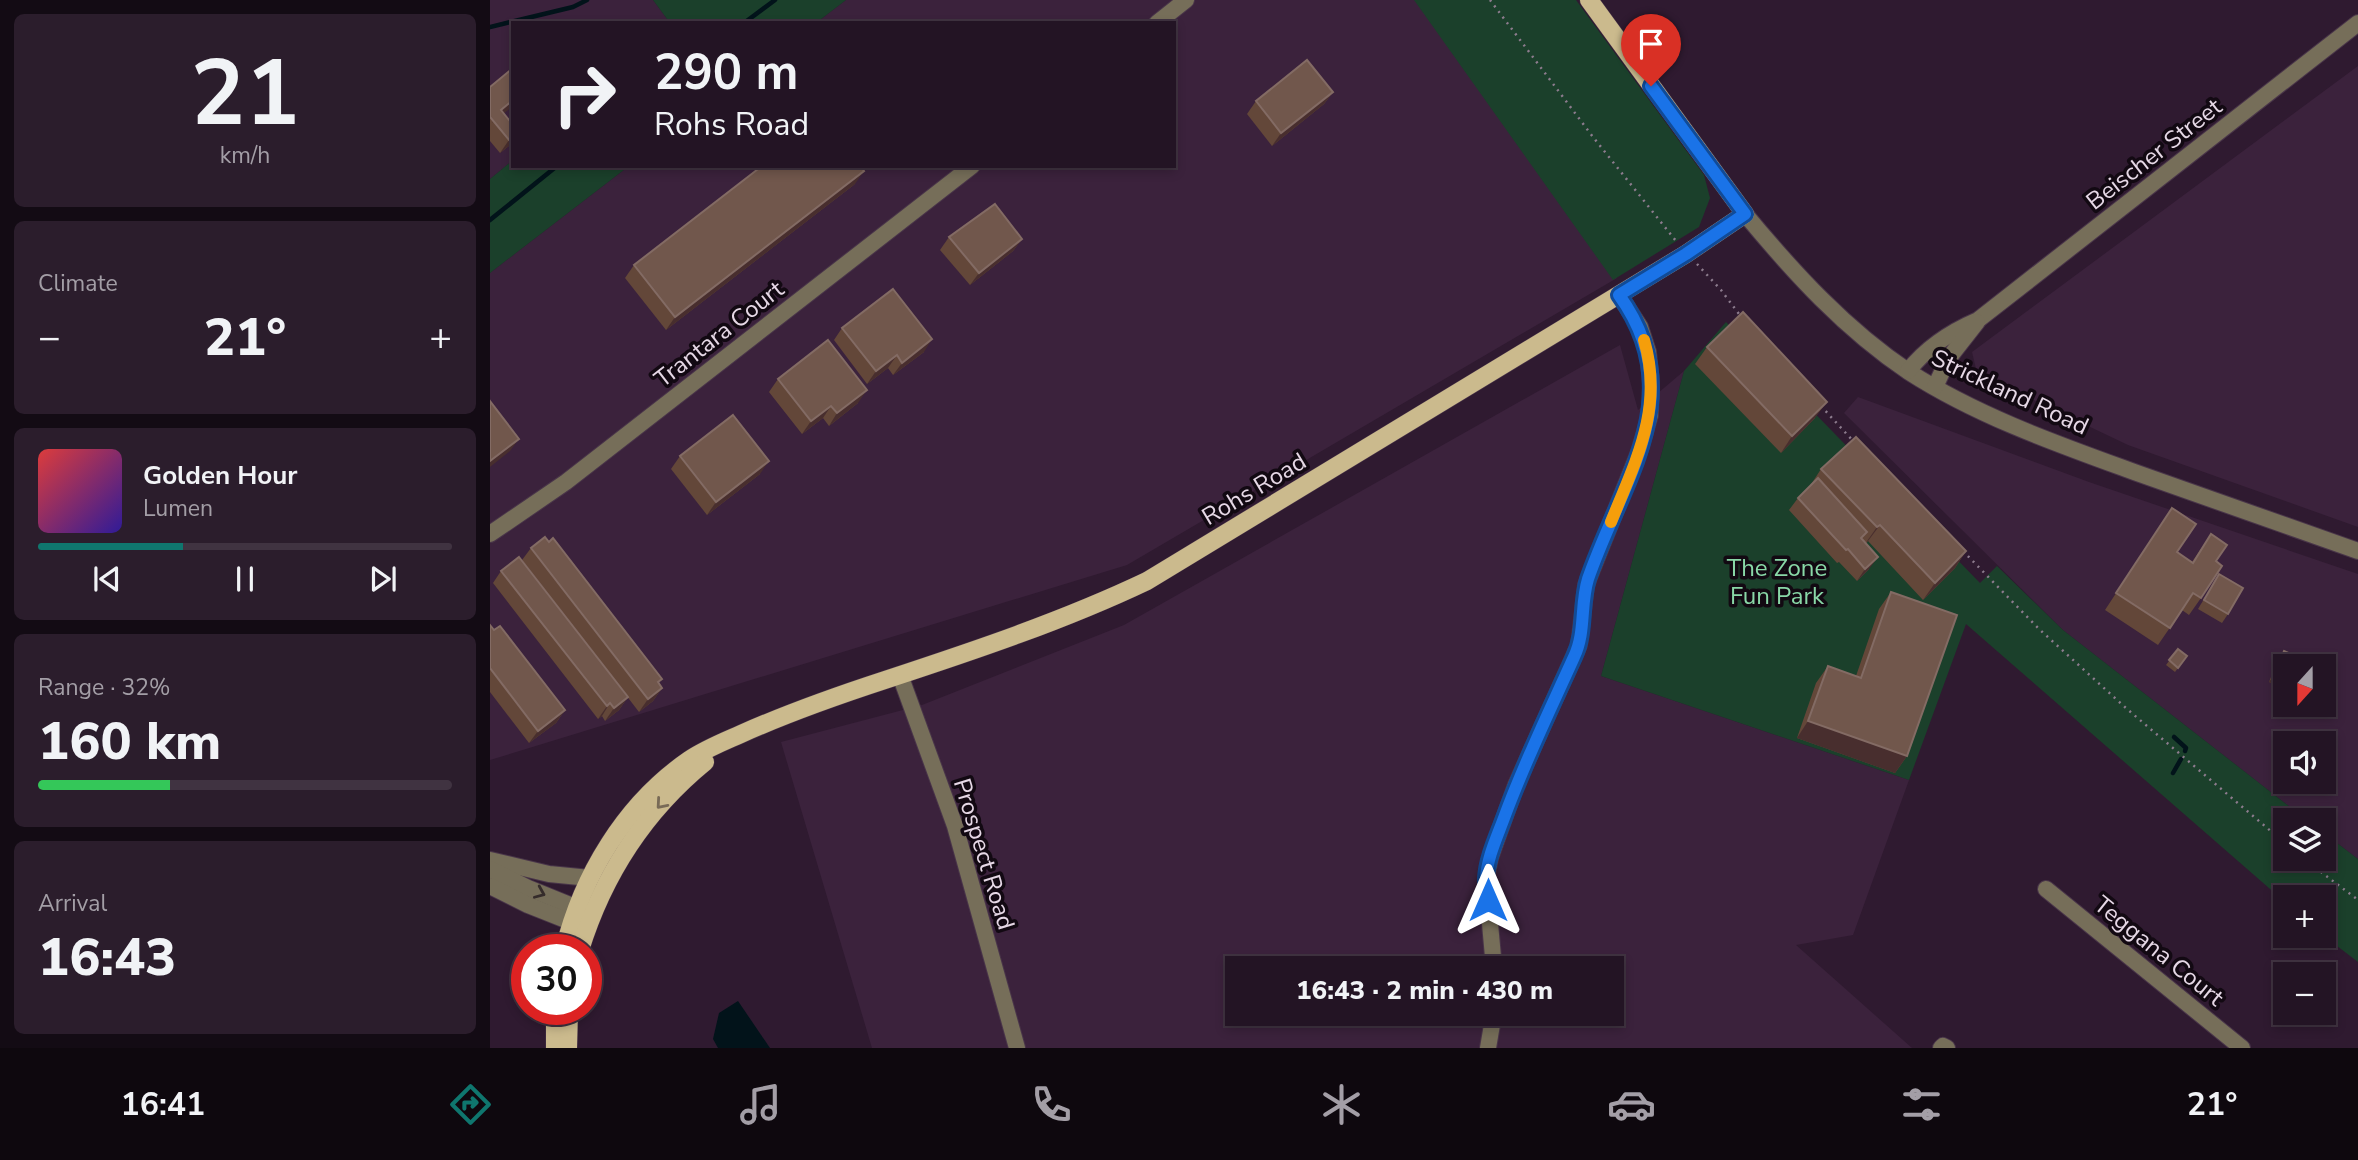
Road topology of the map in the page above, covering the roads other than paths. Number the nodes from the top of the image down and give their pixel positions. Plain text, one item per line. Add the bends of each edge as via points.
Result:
1 (1186, 0) edge
2 (1589, 0) edge
3 (1160, 21) edge
4 (2358, 23) edge
5 (969, 168) edge
6 (1745, 214) junction
7 (1619, 295) junction
8 (1978, 320) junction
9 (1908, 371) junction
10 (1935, 387) junction
11 (490, 534) edge
12 (2358, 551) edge
13 (900, 676) junction
14 (751, 729) junction
15 (490, 860) edge
16 (490, 869) edge
17 (590, 878) junction
18 (490, 886) edge
19 (2046, 890) dead end
20 (582, 918) junction
21 (573, 934) edge
22 (581, 934) edge
23 (1493, 956) edge
24 (555, 1025) edge
25 (569, 1025) edge
26 (1492, 1026) edge
27 (555, 1048) edge
28 (568, 1048) edge
29 (1017, 1048) edge
30 (1488, 1048) edge
31 (1941, 1048) edge
32 (1947, 1048) edge
33 (2242, 1048) edge

1 - 3 street
2 - 6 main road, Strickland Road
4 - 8 street, Beischer Street
5 - 11 street, Trantara Court via 566,482
6 - 7 main road, Rohs Road
6 - 9 street, Strickland Road via 1814,294
7 - 13 main road, Rohs Road via 1147,581
7 - 23 street via 1640,327 1648,352 1650,415 1586,585 1580,645 1516,786 1490,858 1486,879
8 - 9 street, Beischer Street via 1930,347
8 - 10 street, Beischer Street via 1952,354
9 - 10 street, Strickland Road
10 - 12 street, Strickland Road via 2039,436
13 - 14 main road, Rohs Road
13 - 29 street, Prospect Road via 955,826
14 - 17 main road, Rohs Road via 712,747 669,776 628,819
14 -> 20 main road, Rohs Road via 697,768 658,808
15 - 17 street
16 -> 20 street
17 - 20 main road, Rohs Road
18 - 20 street via 528,905
19 - 33 street, Teggana Court
20 - 21 main road
20 - 22 main road
24 - 27 main road
25 - 28 main road
26 - 30 street
31 - 32 street

